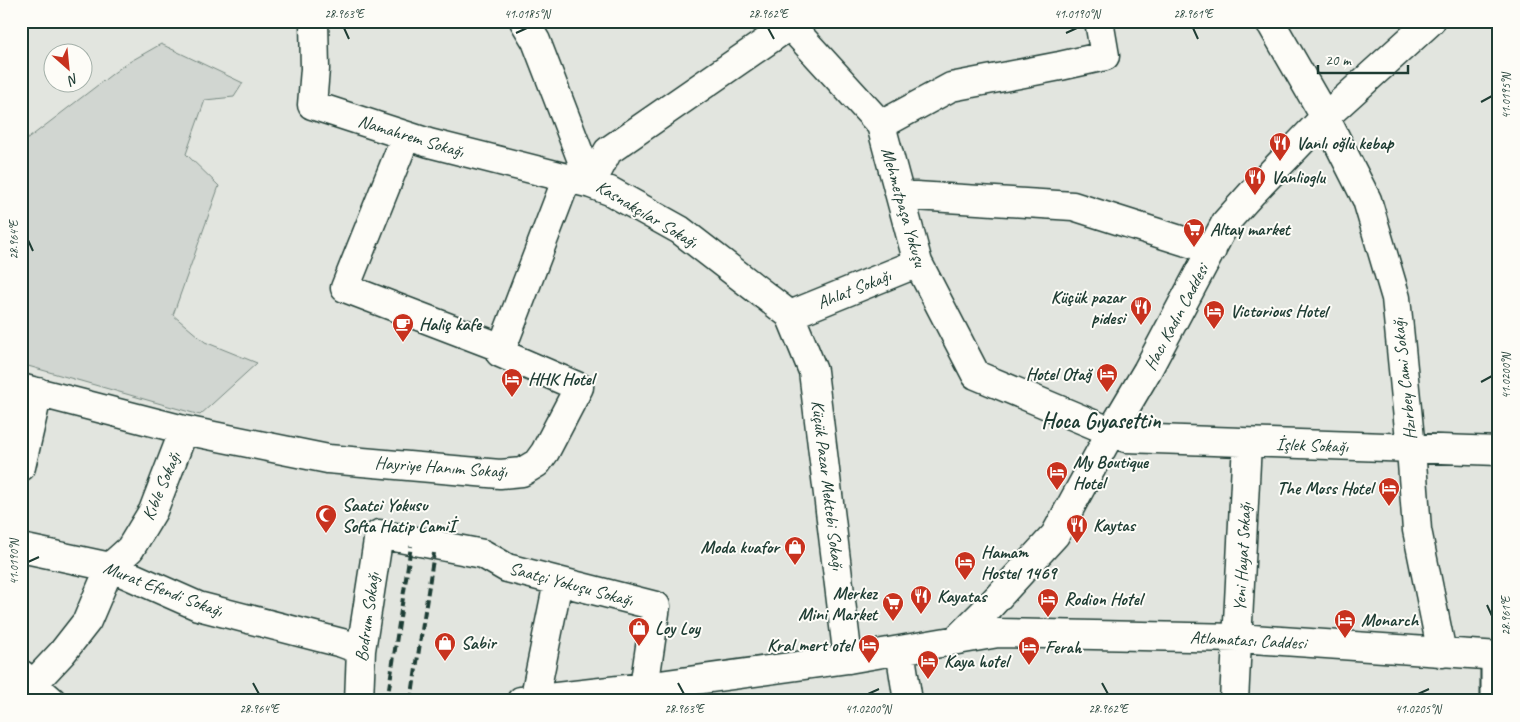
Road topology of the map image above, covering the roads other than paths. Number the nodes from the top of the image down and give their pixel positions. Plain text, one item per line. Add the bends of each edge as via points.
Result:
1 (314, 21) edge
2 (524, 21) edge
3 (1099, 21) edge
4 (1431, 21) edge
5 (1272, 22) edge
6 (791, 23) edge
7 (1325, 117) junction
8 (881, 125) junction
9 (406, 136) junction
10 (579, 181) junction
11 (900, 195) junction
12 (1212, 250) junction
13 (918, 262) junction
14 (790, 315) junction
15 (502, 348) junction
16 (30, 390) edge
17 (184, 430) junction
18 (1118, 435) junction
19 (1247, 443) junction
20 (1411, 448) junction
21 (1499, 450) edge
22 (21, 467) edge
23 (379, 534) joint
24 (21, 548) edge
25 (110, 567) junction
26 (558, 582) junction
27 (1238, 638) junction
28 (956, 640) junction
29 (361, 650) junction
30 (900, 650) junction
31 (1442, 652) junction
32 (1495, 655) edge
33 (848, 659) junction
34 (36, 686) edge
35 (713, 689) edge
36 (644, 694) edge
37 (530, 700) edge
38 (359, 701) edge
39 (908, 701) edge
40 (1234, 701) edge
41 (1492, 701) edge

1 - 9 street, Namahrem Sokağı via 312,105
2 - 10 street via 536,41
3 - 8 street via 1105,56 951,87
4 - 7 street, Hacı Kadın Caddesi
5 - 7 street, Hzırbey Cami Sokağı
6 - 8 street, Mehmetpaşa Yokuşu
6 - 10 street, Kasnakçılar Sokağı via 608,151
7 - 12 street, Hacı Kadın Caddesi via 1226,222
7 - 20 street, Hzırbey Cami Sokağı via 1367,200 1396,298
8 - 11 street, Mehmetpaşa Yokuşu
9 - 10 street, Namahrem Sokağı
9 - 15 street via 345,288
10 - 14 street, Kasnakçılar Sokağı via 610,191 680,230
10 - 15 street
11 - 12 street via 1073,206
11 - 13 street, Mehmetpaşa Yokuşu
12 - 18 street, Hacı Kadın Caddesi
13 - 14 street, Ahlat Sokağı
13 - 18 street, Mehmetpaşa Yokuşu via 976,375
14 - 33 street, Küçük Pazar Mektebi Sokağı via 813,372
15 - 17 street, Hayriye Hanım Sokağı via 500,353 579,387 545,452 537,463 522,472 500,474 328,459
16 - 17 street, Hayriye Hanım Sokağı
16 - 22 street
17 - 25 street, Kıble Sokağı via 153,511 130,549
18 - 19 street, İşlek Sokağı
18 - 28 street, Hacı Kadın Caddesi via 1055,535
19 - 20 street, İşlek Sokağı
19 - 27 street, Yeni Hayat Sokağı
20 - 21 street, İşlek Sokağı
20 - 31 street, Hzırbey Cami Sokağı via 1416,530
23 - 26 street, Saatçi Yokuşu Sokağı via 483,554 507,568
23 - 29 street, Bodrum Sokağı
24 - 25 street, Murat Efendi Sokağı
25 - 29 street, Murat Efendi Sokağı via 198,606 342,642
25 - 34 street, Kıble Sokağı via 87,621
26 - 36 street, Saatçi Yokuşu Sokağı via 656,606
26 - 37 street
27 - 28 street, Atlamatası Caddesi via 998,634
27 - 31 street, Atlamatası Caddesi
27 - 40 street, Yeni Hayat Sokağı
28 - 30 street, Atlamatası Caddesi
29 - 38 street, Bodrum Sokağı
30 - 33 street, Atlamatası Caddesi
30 - 39 street
31 - 32 street, Atlamatası Caddesi
32 - 41 street
33 - 35 street, Atlamatası Caddesi
35 - 36 street, Atlamatası Caddesi
36 - 37 street, Atlamatası Caddesi

